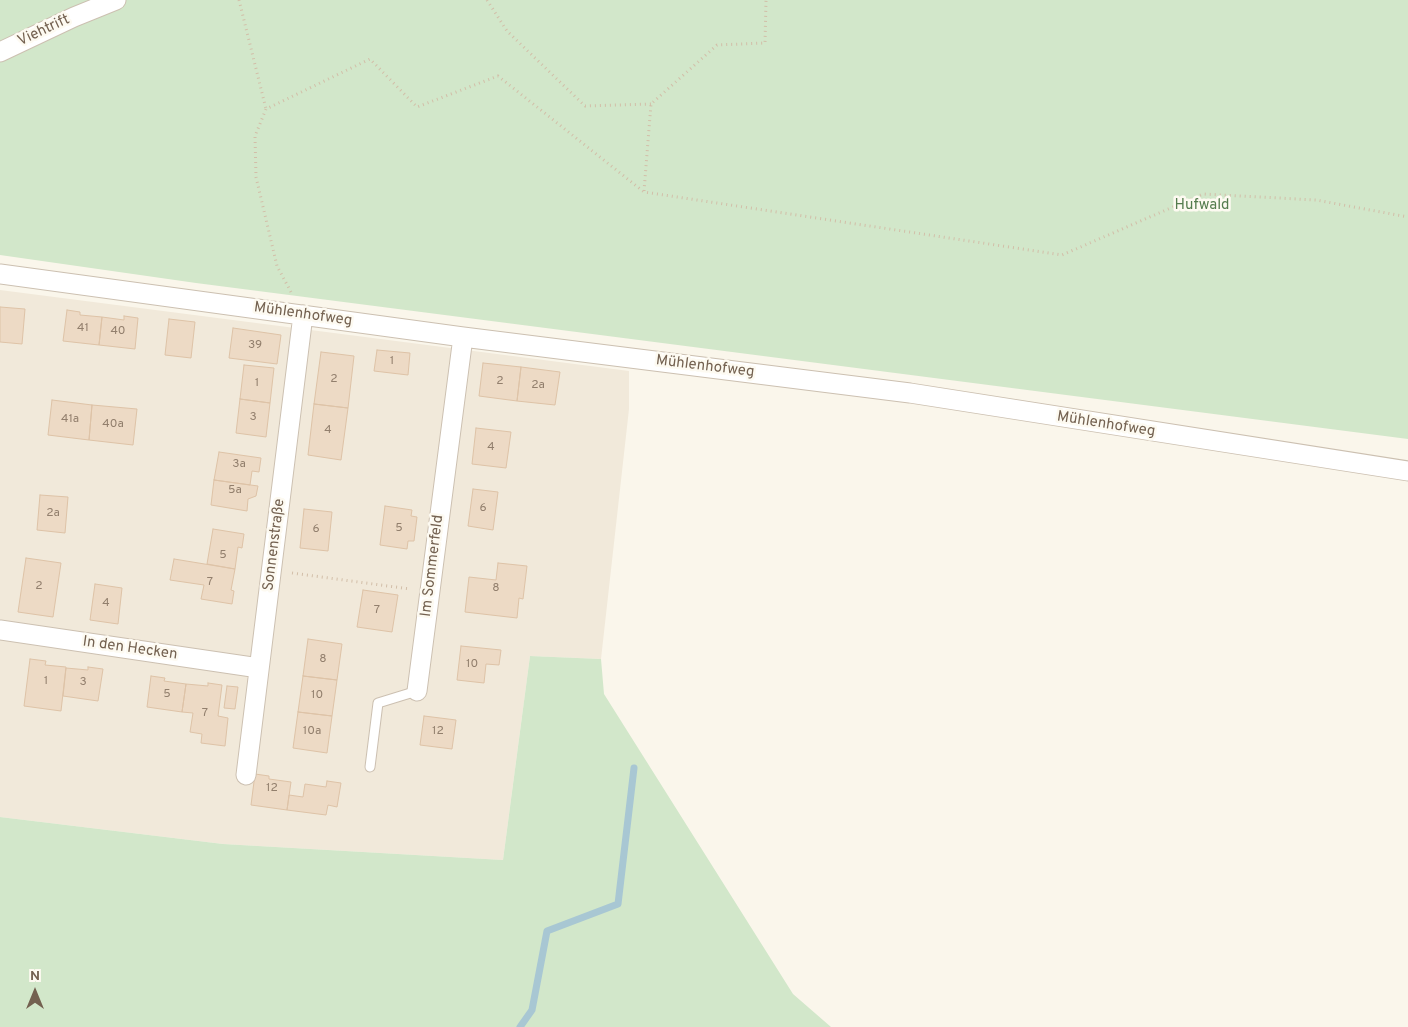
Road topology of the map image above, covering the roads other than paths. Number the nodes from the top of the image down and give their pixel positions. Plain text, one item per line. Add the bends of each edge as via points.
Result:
1 (116, 0) edge
2 (0, 52) edge
3 (0, 274) edge
4 (303, 315) junction
5 (463, 336) junction
6 (1408, 471) edge
7 (0, 630) edge
8 (259, 668) junction
9 (417, 691) joint
10 (370, 767) dead end
11 (246, 774) dead end

1 - 2 street, Viehtrift
3 - 4 street, Mühlenhofweg
4 - 5 street, Mühlenhofweg
4 - 8 street, Sonnenstraße
5 - 6 street, Mühlenhofweg via 910,393
5 - 9 street, Im Sommerfeld
7 - 8 street, In den Hecken
8 - 11 street, Sonnenstraße
9 - 10 lane, Im Sommerfeld via 378,702

